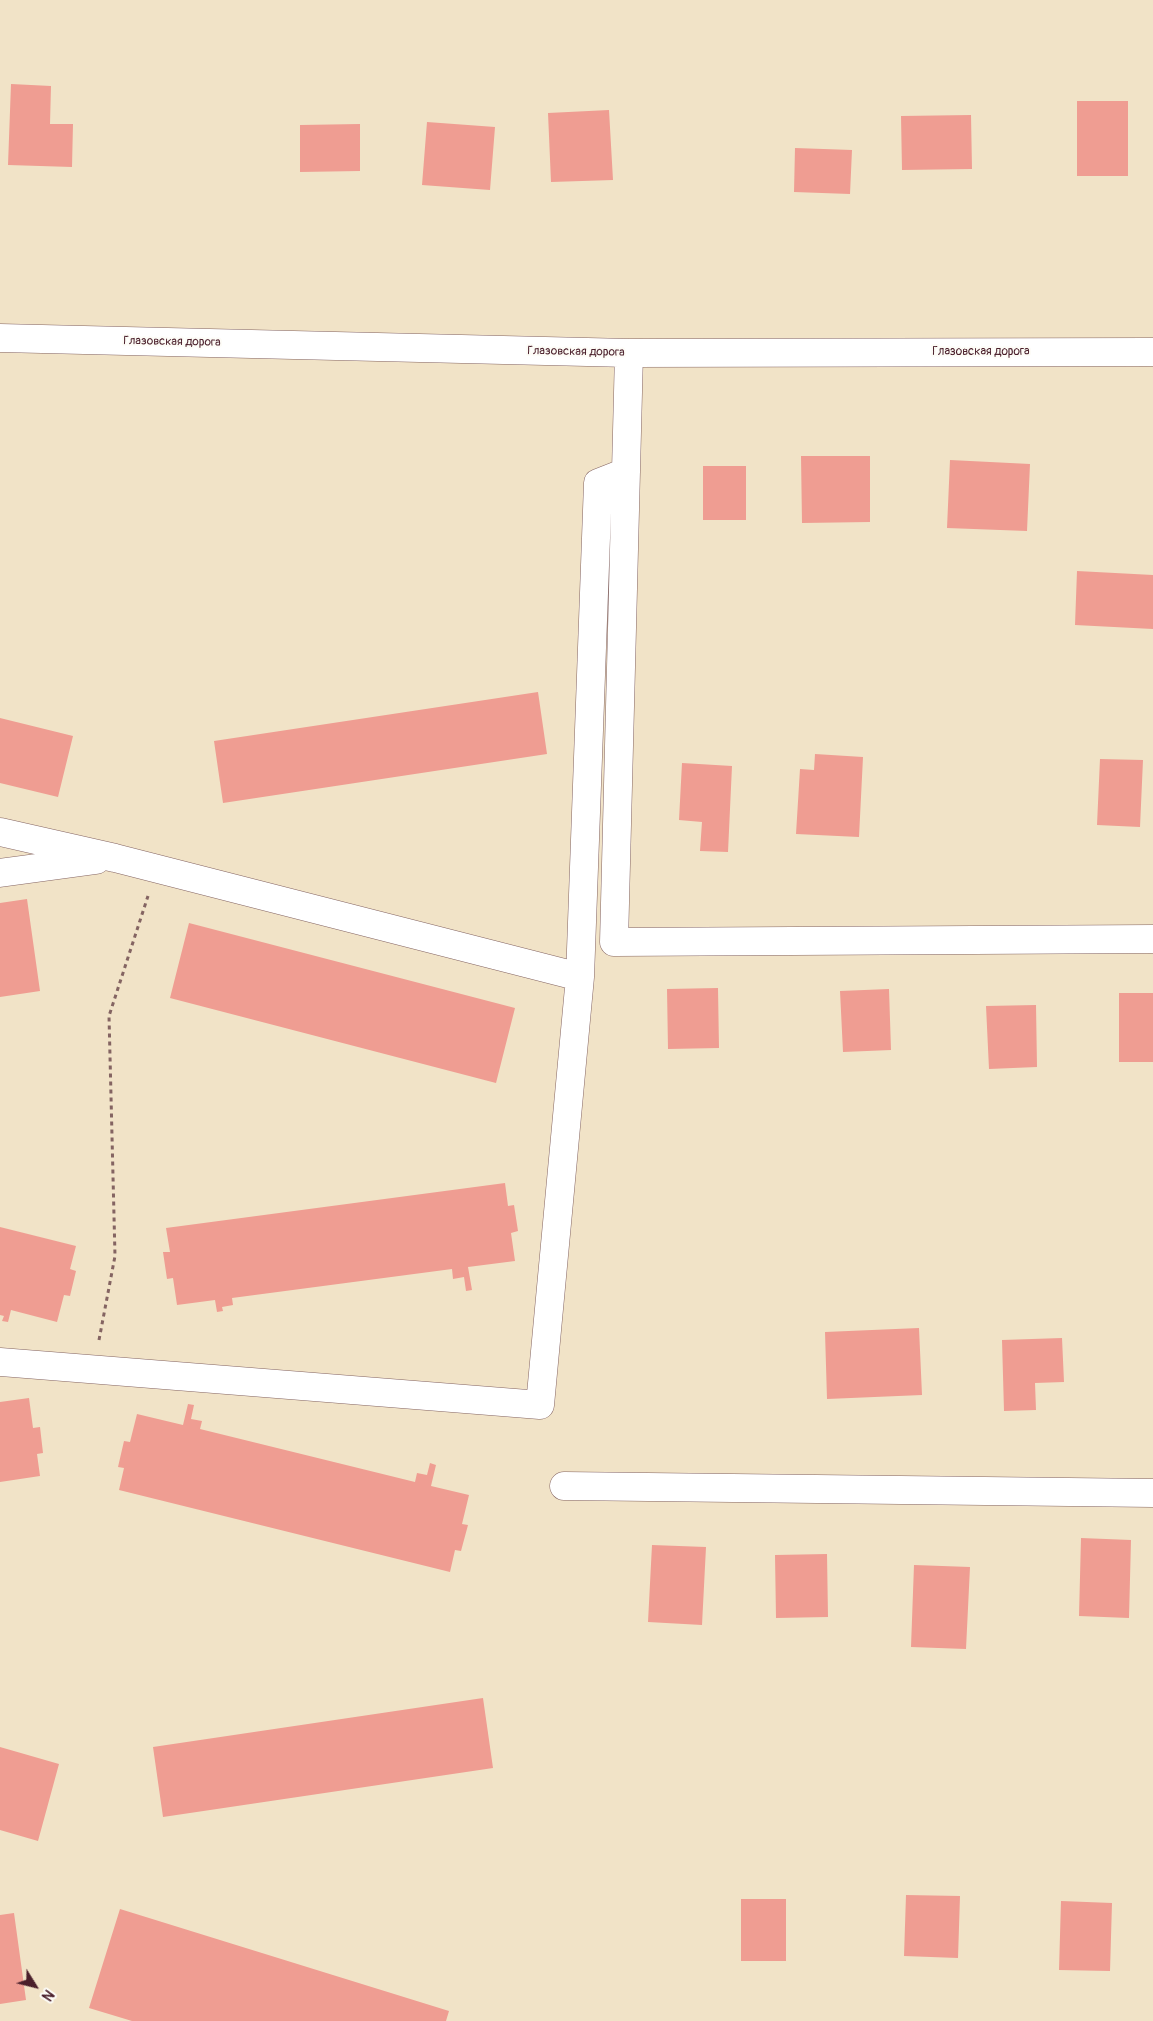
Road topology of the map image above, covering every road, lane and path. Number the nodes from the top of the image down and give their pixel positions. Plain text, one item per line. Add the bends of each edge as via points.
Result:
1 (0, 338) edge
2 (1153, 352) edge
3 (629, 353) junction
4 (626, 472) junction
5 (0, 832) edge
6 (115, 858) junction
7 (157, 868) junction
8 (0, 874) edge
9 (1153, 939) edge
10 (580, 977) junction
11 (0, 1362) edge
12 (93, 1370) junction
13 (564, 1486) dead end
14 (1153, 1493) edge

1 - 3 street, Глазовская дорога
2 - 3 street, Глазовская дорога
3 - 4 street
4 - 9 street via 614,942
4 - 10 street via 598,483
5 - 6 street
6 - 7 street
6 - 8 street
7 - 10 street
7 - 12 path via 109,1016 115,1256
10 - 12 street via 540,1405
11 - 12 street
13 - 14 street

